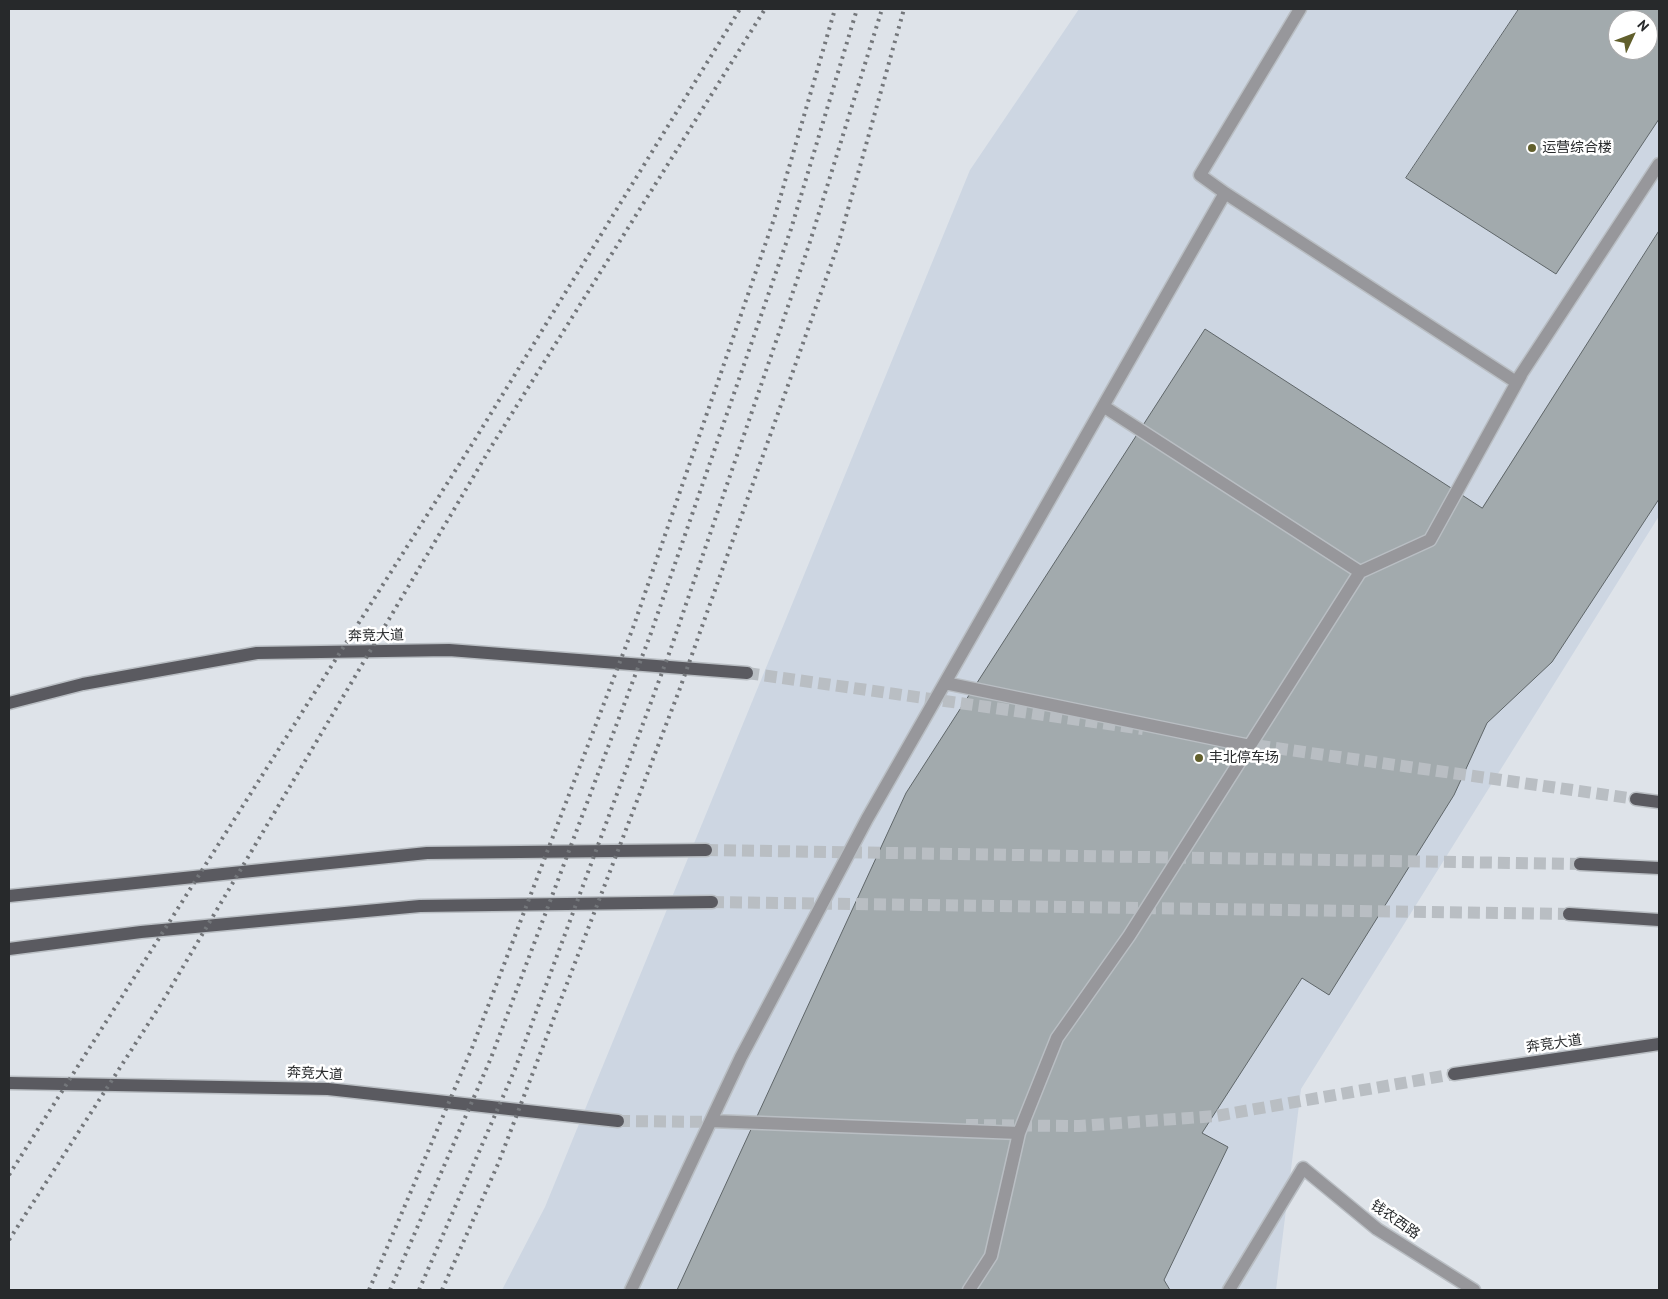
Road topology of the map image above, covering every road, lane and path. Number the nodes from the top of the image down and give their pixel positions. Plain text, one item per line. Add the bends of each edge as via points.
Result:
1 (1300, 9) edge
2 (1659, 164) edge
3 (1225, 192) junction
4 (1524, 370) junction
5 (1103, 406) junction
6 (1360, 572) junction
7 (747, 673) tunnel mouth
8 (945, 683) junction
9 (9, 703) edge
10 (1250, 746) junction
11 (1636, 799) tunnel mouth
12 (1659, 802) edge
13 (706, 850) tunnel mouth
14 (1580, 864) tunnel mouth
15 (1659, 868) edge
16 (9, 896) edge
17 (712, 902) tunnel mouth
18 (1569, 914) tunnel mouth
19 (1659, 920) edge
20 (9, 949) edge
21 (1659, 1044) edge
22 (1454, 1074) tunnel mouth
23 (9, 1083) edge
24 (711, 1120) junction
25 (618, 1121) tunnel mouth
26 (1019, 1133) junction
27 (631, 1290) edge
28 (969, 1290) edge
29 (1229, 1290) edge
30 (1474, 1290) edge

1 - 3 street via 1200,175
2 - 4 street
3 - 4 street via 1516,382
3 - 5 street
4 - 6 street via 1430,540
5 - 6 street
5 - 8 street
6 - 10 street
7 - 9 main road, 奔竞大道 via 449,650 257,653 83,684
8 - 10 street
8 - 24 street via 867,819 741,1056
10 - 26 street via 1129,936 1057,1038
11 - 12 main road
13 - 16 main road via 427,853
14 - 15 main road
17 - 20 main road via 420,906 141,932
18 - 19 main road
21 - 22 main road, 奔竞大道
23 - 25 main road, 奔竞大道 via 328,1089
24 - 26 street
24 - 27 street
26 - 28 street via 991,1256
29 - 30 street, 钱农西路 via 1302,1168 1377,1229

